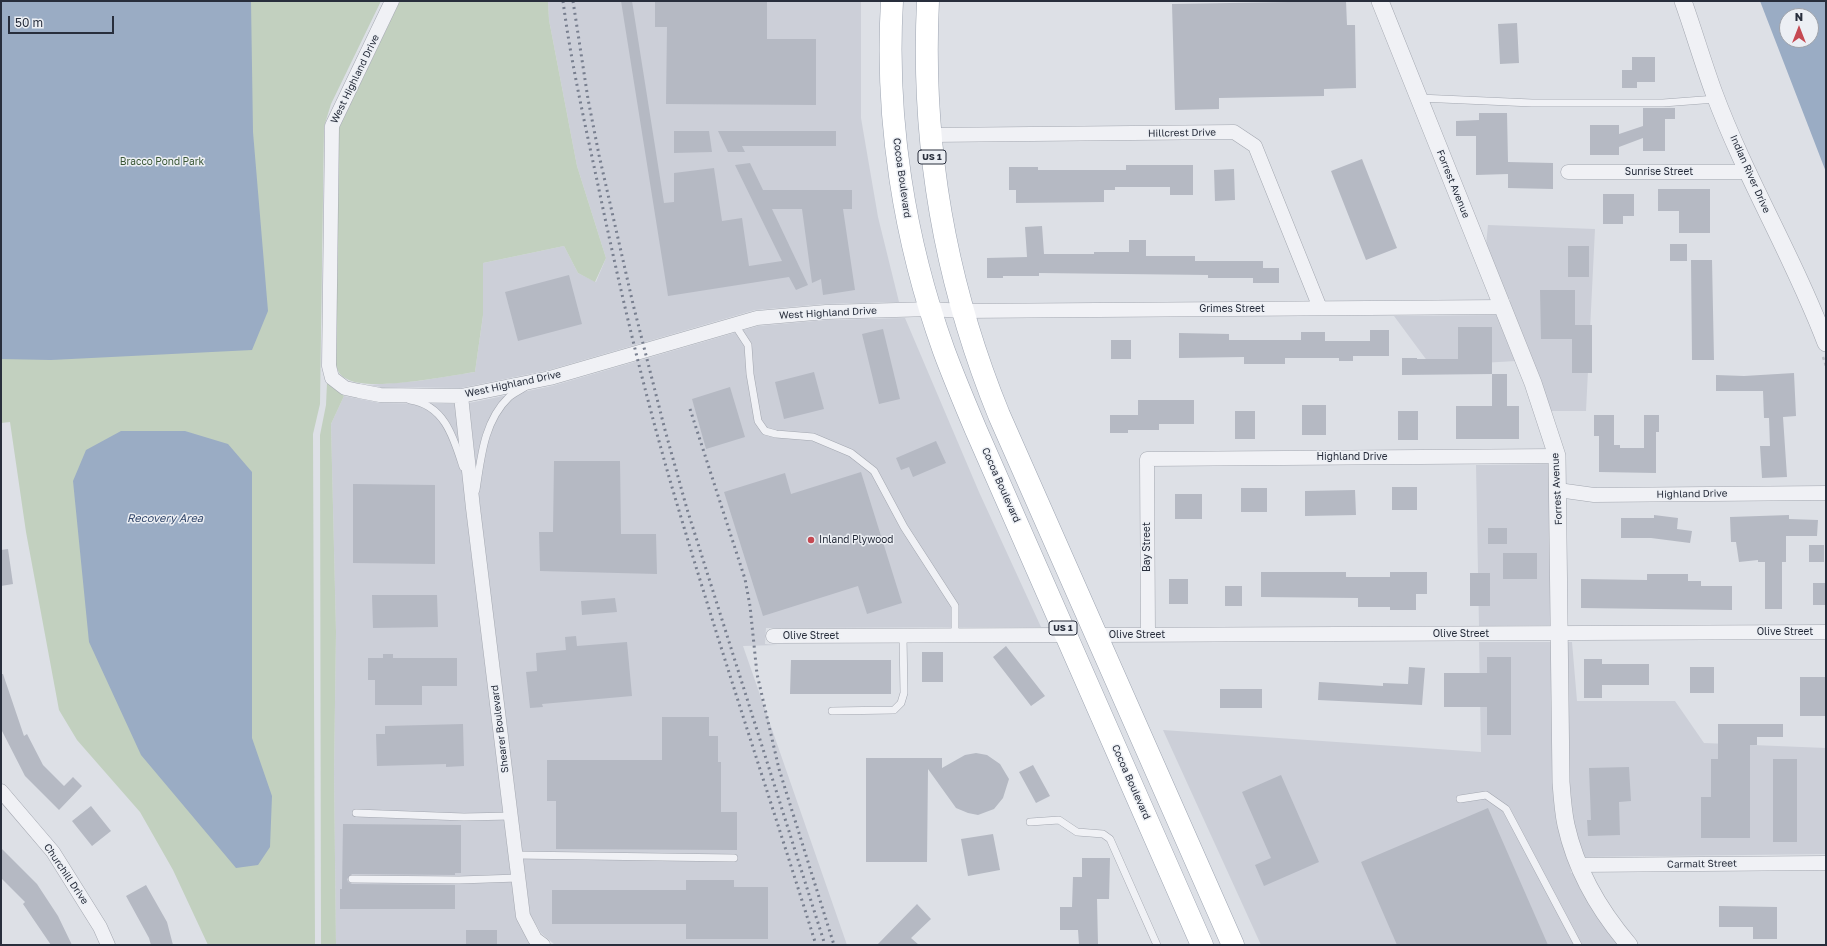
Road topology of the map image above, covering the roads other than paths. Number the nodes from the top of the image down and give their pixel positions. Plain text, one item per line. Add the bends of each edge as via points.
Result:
1 (392, 1) edge
2 (892, 1) edge
3 (917, 1) edge
4 (928, 1) edge
5 (1380, 1) edge
6 (1683, 1) edge
7 (927, 32) junction
8 (1419, 98) junction
9 (1717, 99) junction
10 (930, 136) junction
11 (1568, 172) dead end
12 (1749, 172) junction
13 (1503, 307) junction
14 (1320, 308) junction
15 (931, 309) junction
16 (962, 311) junction
17 (735, 325) junction
18 (1826, 344) edge
19 (550, 378) junction
20 (380, 395) junction
21 (461, 396) junction
22 (1557, 456) junction
23 (1147, 459) joint
24 (1001, 486) junction
25 (1558, 490) junction
26 (1826, 493) edge
27 (473, 508) junction
28 (1826, 632) edge
29 (1559, 634) junction
30 (1066, 635) junction
31 (1097, 635) junction
32 (1148, 635) junction
33 (773, 636) dead end
34 (903, 636) junction
35 (955, 636) junction
36 (832, 711) dead end
37 (1, 791) edge
38 (1460, 799) dead end
39 (356, 813) dead end
40 (510, 816) junction
41 (1176, 816) junction
42 (1030, 822) dead end
43 (516, 855) junction
44 (734, 858) dead end
45 (1826, 863) edge
46 (1578, 865) junction
47 (518, 878) junction
48 (352, 879) dead end
49 (108, 945) edge
50 (543, 945) edge
51 (1158, 945) edge
52 (1202, 945) edge
53 (1233, 945) edge
54 (1578, 945) edge
55 (1629, 945) edge

1 - 20 street, West Highland Drive via 332,126 329,366 332,378 345,388
2 - 15 main road, Cocoa Boulevard / US 1 via 890,39 900,180 918,265
3 - 7 main road
4 - 7 main road, US 1
5 - 8 street, Forrest Avenue
6 - 9 street, Indian River Drive
7 - 10 main road, US 1
8 - 9 lane via 1532,103 1663,103
8 - 13 street, Forrest Avenue
9 - 12 street, Indian River Drive
10 - 14 street, Hillcrest Drive via 1234,132 1255,146
10 - 16 main road, US 1 via 943,223
11 - 12 street, Sunrise Street
12 - 18 street, Indian River Drive
13 - 14 street, Grimes Street
13 - 22 street, Forrest Avenue via 1533,383
14 - 16 street, Grimes Street
15 - 16 street, West Highland Drive
15 - 17 street, West Highland Drive via 826,312 757,318
15 - 24 main road, Cocoa Boulevard / US 1 via 959,389
16 - 31 main road, US 1 via 999,415
17 - 19 street, West Highland Drive
17 - 35 lane via 748,345 758,421 765,431 813,437 851,453 874,471 904,526 955,606
19 - 21 street, West Highland Drive
19 - 27 lane, Shearer Boulevard via 527,386 510,396 493,417 483,444
20 - 21 street, West Highland Drive
20 - 27 lane, Shearer Boulevard via 415,400 444,420 462,462
21 - 27 street, Shearer Boulevard
22 - 23 street, Highland Drive
22 - 25 street, Forrest Avenue
23 - 32 street, Bay Street
24 - 30 main road, Cocoa Boulevard / US 1
24 - 31 main road via 1026,513 1073,616 1086,630
25 - 26 street, Highland Drive via 1594,495
25 - 29 street, Forrest Avenue
27 - 40 street, Shearer Boulevard
28 - 29 street, Olive Street
29 - 32 street, Olive Street
29 - 46 street, Forrest Avenue via 1561,782 1566,824
30 - 35 street, Olive Street
30 - 41 main road via 1080,640 1092,651 1148,776
30 - 52 main road, Cocoa Boulevard / US 1
31 - 32 street, Olive Street
31 - 41 main road, US 1
33 - 34 street, Olive Street
34 - 35 street, Olive Street
34 - 36 lane via 904,693 901,703 894,710
37 - 49 street, Churchill Drive via 53,852 100,927
38 - 54 lane via 1486,795 1506,809
39 - 40 lane
40 - 43 street, Shearer Boulevard
41 - 53 main road, US 1
42 - 51 lane via 1059,820 1077,832 1102,834 1110,839
43 - 44 lane
43 - 47 street, Shearer Boulevard
45 - 46 street, Carmalt Street
46 - 55 street, Forrest Avenue via 1599,906
47 - 48 lane
47 - 50 street, Shearer Boulevard via 523,916 535,939

